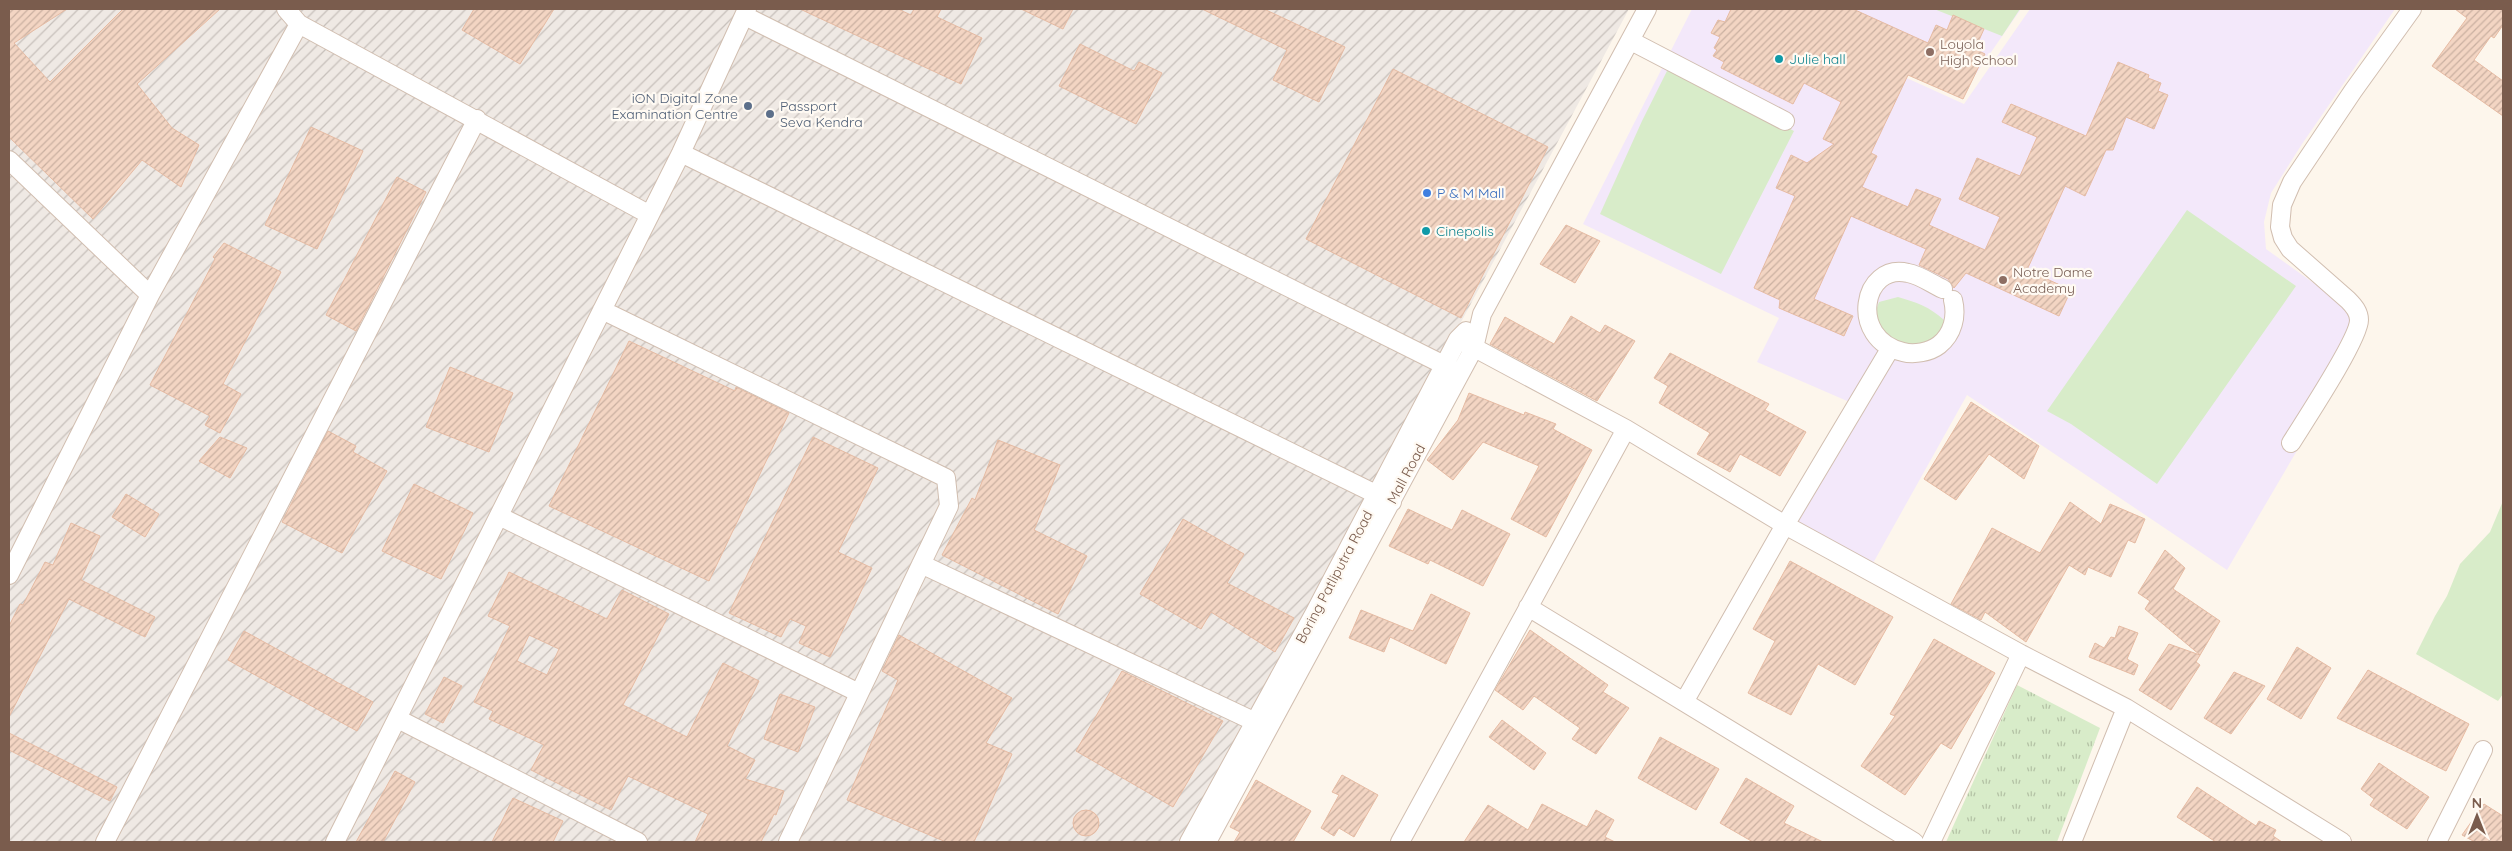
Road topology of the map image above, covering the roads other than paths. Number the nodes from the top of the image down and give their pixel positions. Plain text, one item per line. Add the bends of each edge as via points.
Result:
1 (286, 9) edge
2 (1647, 9) edge
3 (2412, 9) edge
4 (746, 12) edge
5 (299, 24) junction
6 (1631, 41) junction
7 (477, 119) junction
8 (1785, 121) dead end
9 (681, 153) junction
10 (9, 160) edge
11 (650, 215) junction
12 (150, 295) junction
13 (602, 310) junction
14 (1466, 343) junction
15 (1890, 349) junction
16 (1452, 369) junction
17 (1626, 429) junction
18 (2291, 443) dead end
19 (1384, 498) junction
20 (499, 516) junction
21 (1785, 525) junction
22 (921, 564) junction
23 (9, 575) edge
24 (1528, 607) junction
25 (2021, 654) junction
26 (859, 693) junction
27 (1684, 702) junction
28 (2126, 708) junction
29 (398, 719) junction
30 (1262, 725) junction
31 (2483, 750) dead end
32 (105, 842) edge
33 (335, 842) edge
34 (638, 842) edge
35 (788, 842) edge
36 (1189, 842) edge
37 (1207, 842) edge
38 (1400, 842) edge
39 (1914, 842) edge
40 (1931, 842) edge
41 (2072, 842) edge
42 (2342, 842) edge
43 (2437, 842) edge

1 - 5 street
2 - 6 street, Mall Road
3 - 18 street via 2352,91 2297,174 2282,205 2280,227 2290,249 2355,307 2359,322 2350,344
4 - 9 street
4 - 16 street
5 - 7 street
5 - 12 street
6 - 8 street
6 - 14 street, Mall Road
7 - 11 street
7 - 32 street
9 - 11 street
9 - 19 street
10 - 12 street
11 - 13 street
12 - 23 street
13 - 20 street
13 - 22 street via 946,478 949,506
14 - 16 street, Mall Road
14 - 17 street
15 - 15 street via 1910,354 1938,346 1949,335 1956,312 1948,295 1908,272 1878,280 1870,294 1866,316 1879,340
15 - 21 street
16 - 19 street, Mall Road
17 - 21 street
17 - 24 street
19 - 30 street, Mall Road
20 - 26 street
20 - 29 street
21 - 25 street
21 - 27 street
22 - 26 street
22 - 30 street
24 - 27 street
24 - 38 street
25 - 28 street
25 - 40 street
26 - 35 street
27 - 39 street
28 - 41 street
28 - 42 street
29 - 33 street
29 - 34 street
30 - 36 street
30 - 37 street, Mall Road
31 - 43 street

